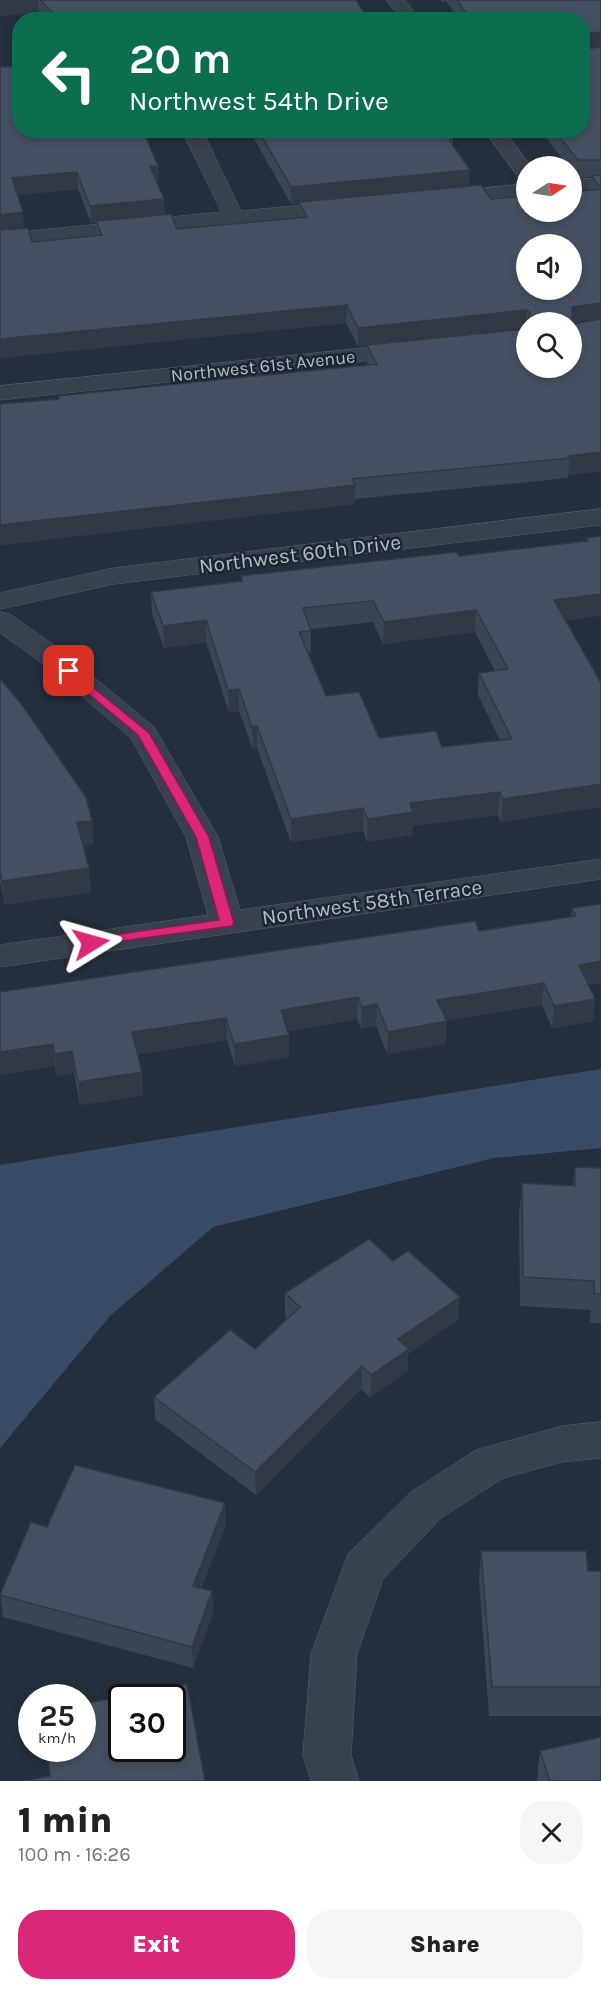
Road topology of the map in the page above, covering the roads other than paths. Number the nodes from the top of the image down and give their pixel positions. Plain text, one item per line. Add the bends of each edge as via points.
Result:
1 (196, 138) edge
2 (500, 138) edge
3 (516, 160) edge
4 (601, 184) edge
5 (582, 185) edge
6 (516, 191) edge
7 (421, 200) edge
8 (363, 206) edge
9 (234, 217) junction
10 (0, 240) edge
11 (433, 348) edge
12 (0, 393) edge
13 (601, 517) edge
14 (0, 601) edge
15 (0, 620) edge
16 (601, 869) edge
17 (227, 923) junction
18 (0, 956) edge
19 (601, 1440) edge
20 (335, 1781) edge

1 - 9 street
2 - 3 street
4 - 5 street
6 - 7 street
8 - 9 street
9 - 10 street
11 - 12 street, Northwest 61st Avenue
13 - 14 street, Northwest 60th Drive via 114,576
15 - 17 street via 51,656 143,733 202,837
16 - 17 street, Northwest 58th Terrace
17 - 18 street, Northwest 58th Terrace
19 - 20 street via 562,1444 491,1463 426,1505 364,1568 334,1653 327,1755

